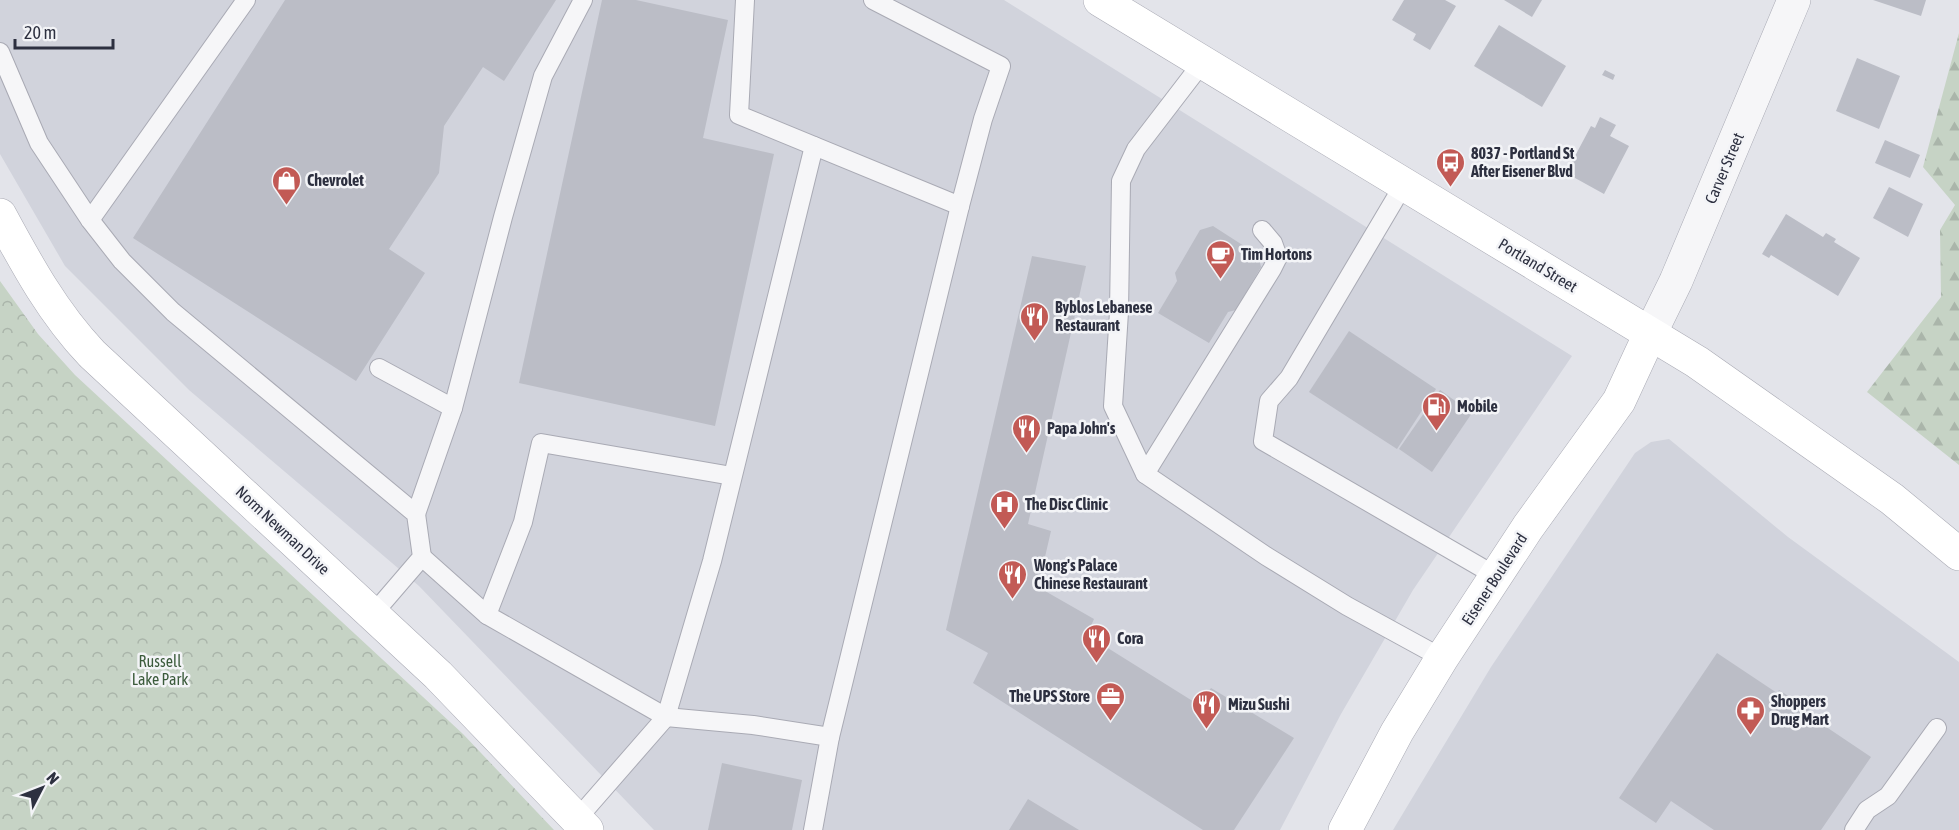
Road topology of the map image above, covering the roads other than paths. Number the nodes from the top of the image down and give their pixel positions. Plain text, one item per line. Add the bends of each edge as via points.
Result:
1 (246, 0) edge
2 (584, 0) edge
3 (745, 0) edge
4 (873, 0) edge
5 (1100, 0) edge
6 (1794, 0) edge
7 (0, 52) edge
8 (1202, 63) junction
9 (814, 146) junction
10 (1404, 184) junction
11 (960, 206) junction
12 (0, 215) edge
13 (90, 220) junction
14 (1262, 230) dead end
15 (1650, 334) junction
16 (380, 368) dead end
17 (453, 408) junction
18 (1145, 474) junction
19 (732, 476) junction
20 (416, 514) junction
21 (1959, 554) edge
22 (422, 557) junction
23 (1496, 576) junction
24 (373, 614) junction
25 (487, 615) junction
26 (1442, 658) junction
27 (666, 717) junction
28 (1937, 728) dead end
29 (830, 737) junction
30 (582, 825) edge
31 (813, 830) edge
32 (1345, 830) edge
33 (1854, 830) edge

1 - 13 lane
2 - 17 lane via 543,76
3 - 9 lane via 739,115
4 - 11 lane via 1001,66
5 - 8 street, Portland Street
6 - 15 street, Carver Street
7 - 13 lane via 39,143
8 - 10 street, Portland Street
8 - 18 lane via 1136,149 1121,181 1113,406
9 - 11 lane
9 - 19 lane
10 - 15 street, Portland Street
10 - 23 lane via 1288,378 1269,401 1263,441
11 - 29 lane
12 - 24 street, Norm Newman Drive via 28,269 75,336
13 - 20 lane via 122,261 173,312
14 - 18 lane via 1278,256 1272,269
15 - 21 street, Portland Street via 1697,362 1892,500
15 - 23 street, Eisener Boulevard via 1618,401
16 - 17 lane
17 - 20 lane
18 - 26 lane via 1266,556
19 - 25 lane via 541,443 523,522
19 - 27 lane via 712,561
20 - 22 lane
22 - 24 lane
22 - 25 lane
23 - 26 street, Eisener Boulevard
24 - 30 street, Norm Newman Drive via 438,675
25 - 27 lane
26 - 32 street, Eisener Boulevard
27 - 29 lane
27 - 30 lane
28 - 33 lane via 1888,796 1867,810
29 - 31 lane

